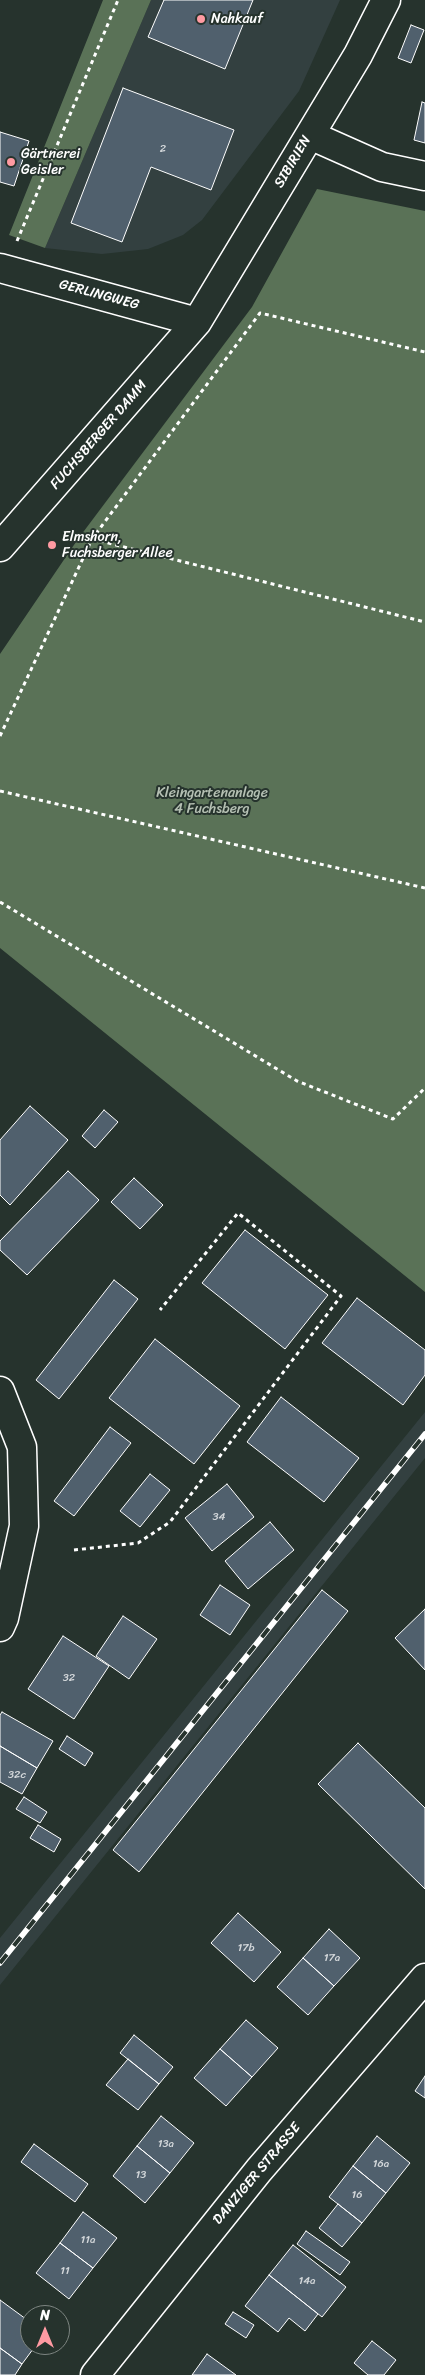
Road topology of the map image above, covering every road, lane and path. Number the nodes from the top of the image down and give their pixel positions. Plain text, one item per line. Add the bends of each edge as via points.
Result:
1 (118, 0) edge
2 (386, 0) edge
3 (310, 135) junction
4 (425, 176) edge
5 (3, 269) edge
6 (197, 322) junction
7 (425, 352) edge
8 (92, 539) junction
9 (0, 547) edge
10 (425, 622) edge
11 (0, 736) edge
12 (0, 791) edge
13 (425, 888) edge
14 (0, 902) edge
15 (425, 1088) edge
16 (160, 1310) dead end
17 (0, 1391) edge
18 (74, 1550) dead end
19 (0, 1627) edge
20 (425, 1978) edge
21 (95, 2375) edge

1 - 5 path
2 - 3 street, SIBIRIEN via 358,55
3 - 4 street via 382,167
3 - 6 street, SIBIRIEN
5 - 6 street, GERLINGWEG
6 - 9 street, FUCHSBERGER DAMM
7 - 8 path via 260,314
8 - 10 path
8 - 11 path
12 - 13 path
14 - 15 path via 297,1081 394,1119
16 - 18 path via 238,1213 341,1296 170,1522 138,1543
17 - 19 street via 22,1447 24,1526
20 - 21 street, DANZIGER STRASSE via 259,2170

